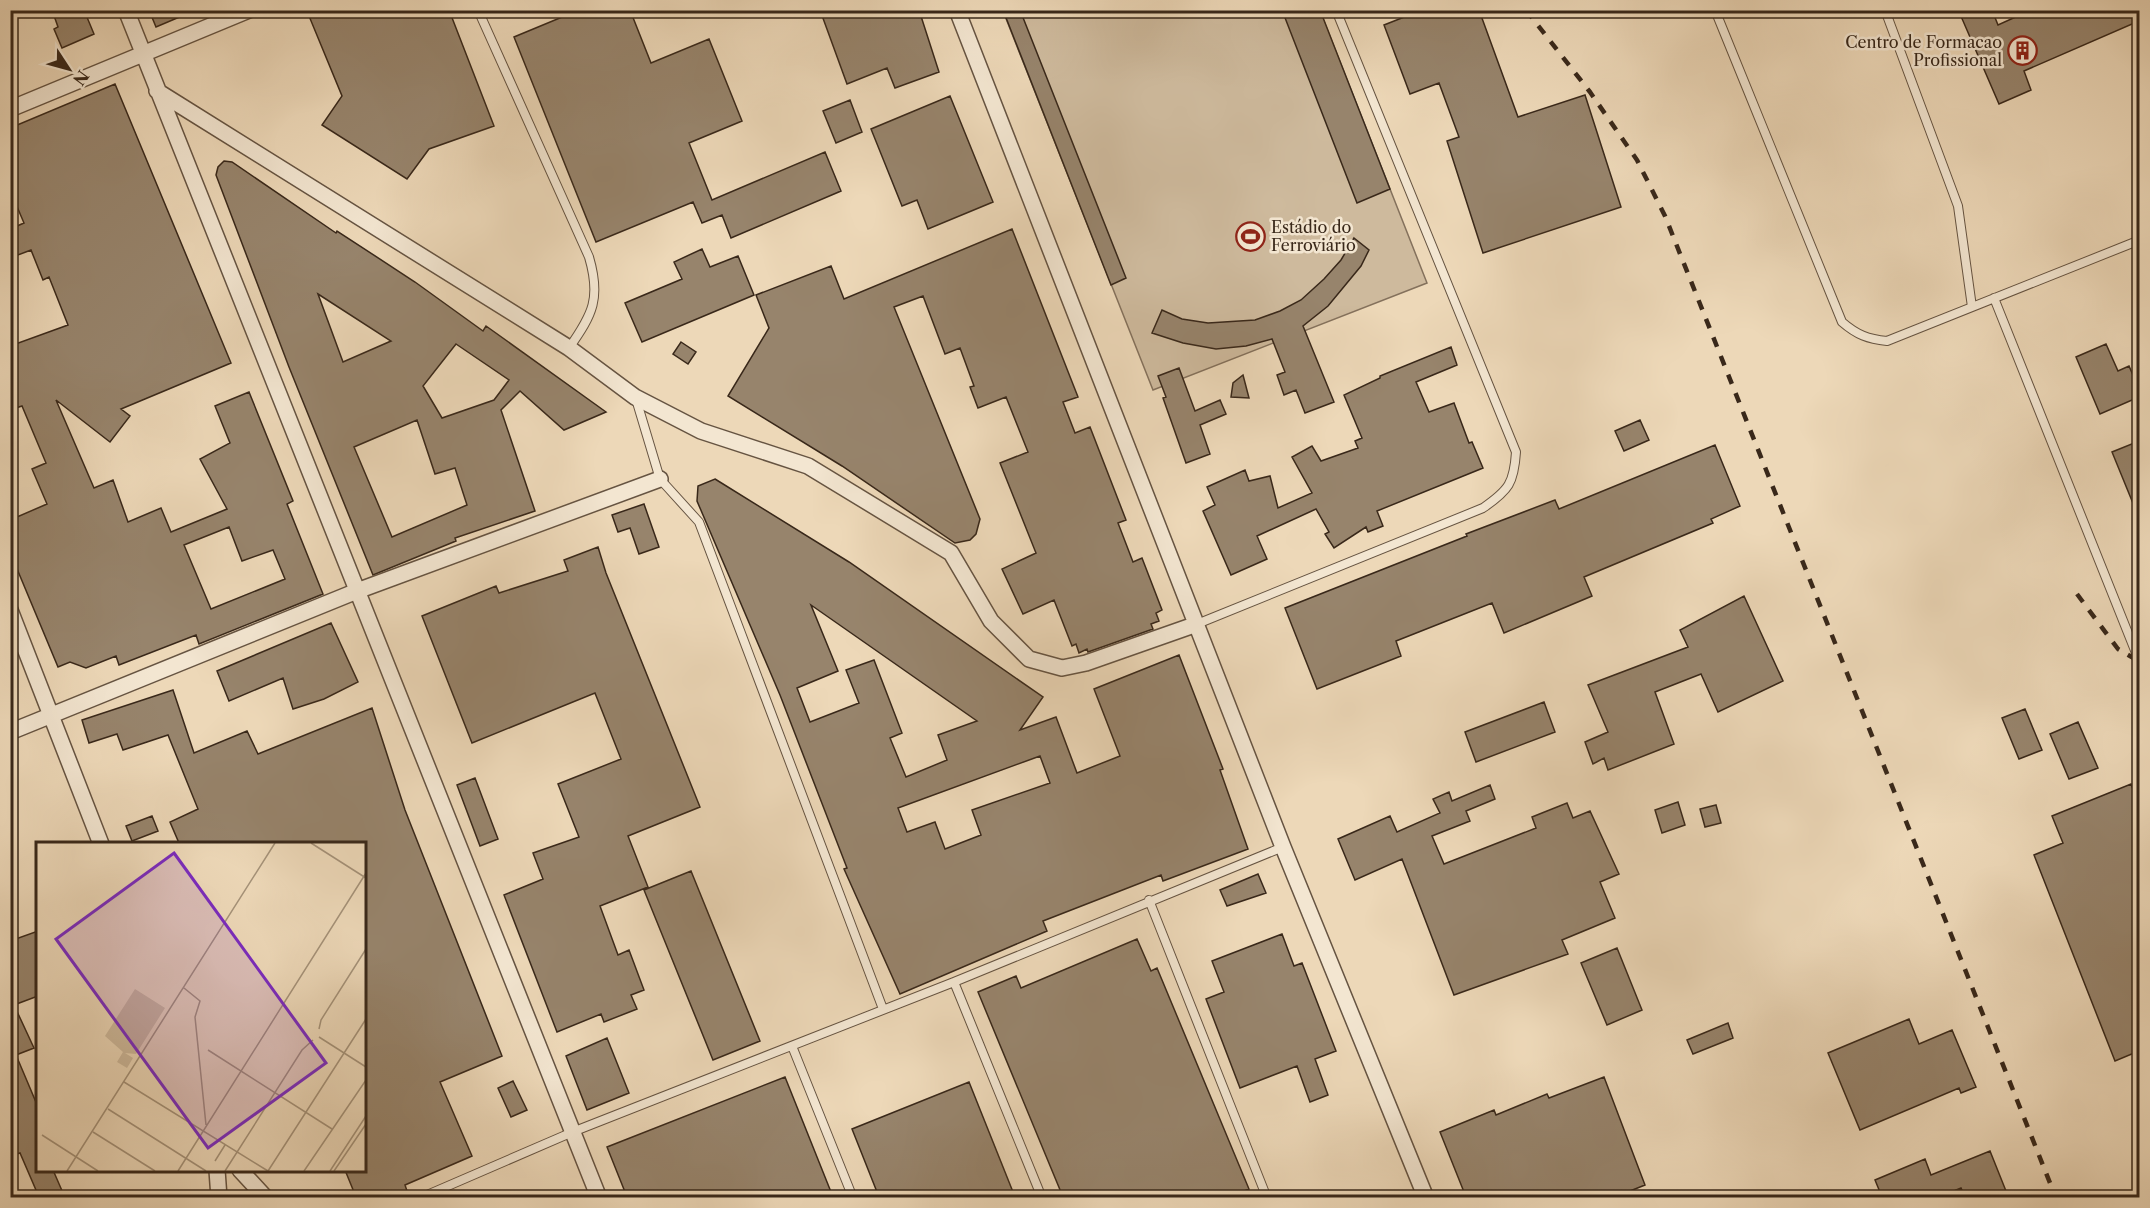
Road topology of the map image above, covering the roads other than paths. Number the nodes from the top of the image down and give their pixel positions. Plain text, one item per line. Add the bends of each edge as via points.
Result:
1 (126, 10) edge
2 (249, 10) edge
3 (478, 10) edge
4 (957, 10) edge
5 (1336, 10) edge
6 (1715, 10) edge
7 (1885, 10) edge
8 (143, 55) junction
9 (157, 91) junction
10 (10, 109) edge
11 (2139, 240) edge
12 (1994, 298) junction
13 (1972, 307) junction
14 (569, 348) junction
15 (635, 397) junction
16 (660, 479) junction
17 (357, 591) junction
18 (10, 610) edge
19 (1197, 624) junction
20 (2139, 663) edge
21 (52, 714) junction
22 (10, 732) edge
23 (100, 842) edge
24 (1283, 847) junction
25 (1149, 900) junction
26 (954, 981) junction
27 (883, 1009) junction
28 (792, 1046) junction
29 (574, 1131) junction
30 (218, 1172) edge
31 (242, 1172) edge
32 (219, 1197) edge
33 (266, 1197) edge
34 (420, 1197) edge
35 (599, 1197) edge
36 (853, 1197) edge
37 (1042, 1197) edge
38 (1267, 1197) edge
39 (1426, 1197) edge

1 - 8 street
2 - 8 street
3 - 14 lane via 594,275 596,301
4 - 19 street
5 - 19 lane via 1515,452 1514,476 1503,494 1483,508
6 - 13 lane via 1842,322 1867,339 1887,341
7 - 13 lane via 1958,206
8 - 9 street
8 - 10 street
9 - 14 street
9 - 17 street
11 - 12 lane
12 - 13 lane
12 - 20 lane
14 - 15 street
15 - 16 lane
15 - 19 street via 701,431 808,466 951,553 991,621 1029,659 1070,667
16 - 17 street
16 - 27 lane via 699,522
17 - 21 street
17 - 29 street
18 - 21 street
19 - 24 street
21 - 22 street
21 - 23 street
24 - 25 lane
24 - 39 street
25 - 26 lane
25 - 38 lane
26 - 27 lane
26 - 37 lane
27 - 28 lane
28 - 29 lane
28 - 36 lane
29 - 34 lane
29 - 35 street
30 - 32 street
31 - 33 street

